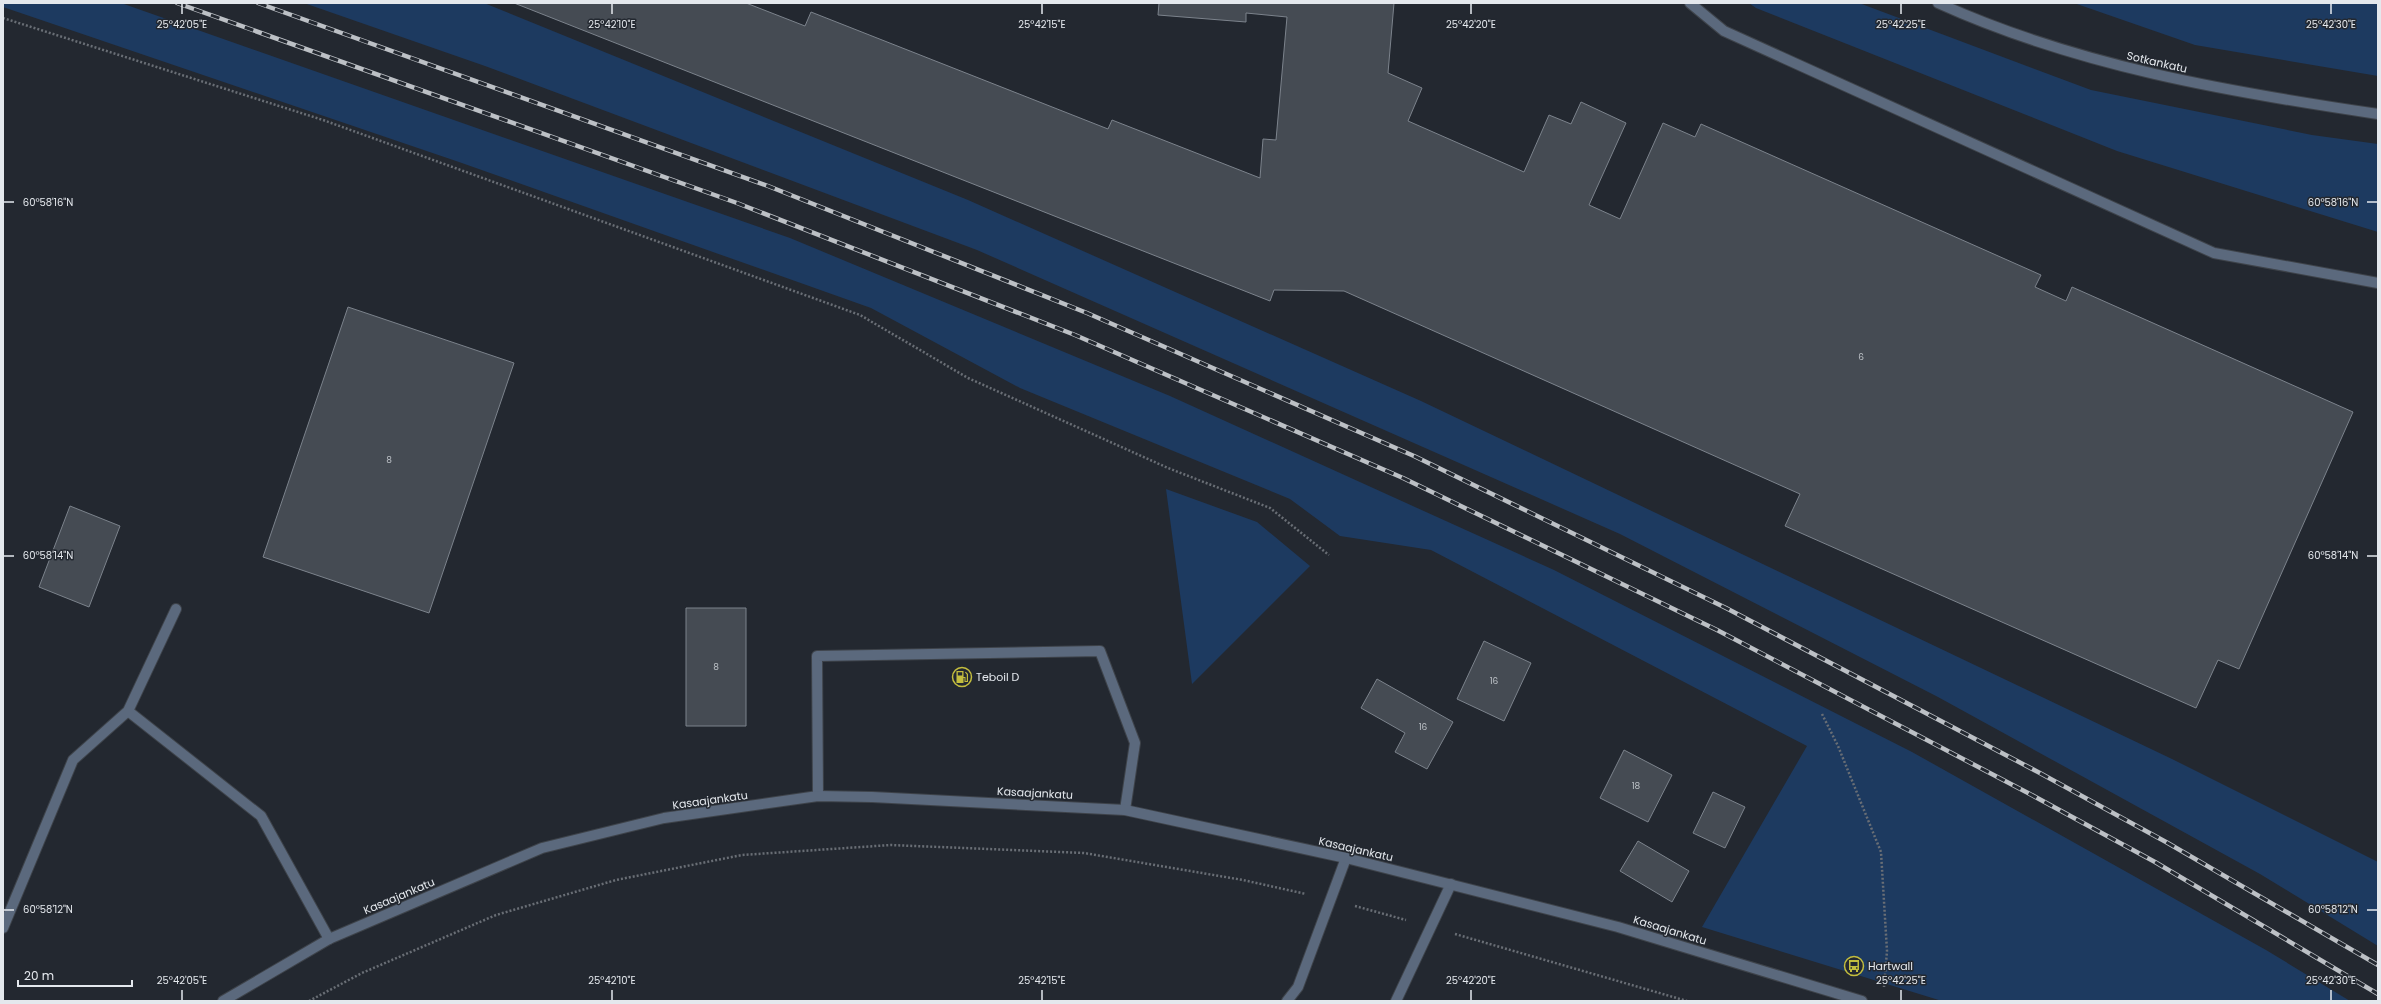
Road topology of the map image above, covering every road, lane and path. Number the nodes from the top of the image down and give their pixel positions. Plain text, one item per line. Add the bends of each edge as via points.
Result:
1 (1690, 3) edge
2 (1938, 3) edge
3 (3, 18) edge
4 (2378, 114) edge
5 (2378, 283) edge
6 (1329, 555) dead end
7 (176, 609) dead end
8 (128, 711) junction
9 (1822, 714) dead end
10 (818, 796) junction
11 (1125, 810) junction
12 (1346, 858) junction
13 (1451, 884) junction
14 (1332, 899) junction
15 (1431, 927) junction
16 (3, 928) edge
17 (329, 939) junction
18 (1883, 994) dead end
19 (223, 1001) edge
20 (309, 1001) edge
21 (1287, 1001) edge
22 (1396, 1001) edge
23 (1687, 1001) edge
24 (1862, 1001) edge

1 - 5 street via 1724,31 2214,253
2 - 4 street, Sotkankatu via 1977,21 2121,66 2254,96
3 - 6 path via 324,120 860,315 968,378 1168,468 1270,508
7 - 8 street
8 - 16 street via 73,760
8 - 17 street via 261,816
9 - 18 path via 1838,746 1881,852 1887,951
10 - 11 street, Kasaajankatu
10 - 11 street via 817,656 1100,651 1135,743
10 - 17 street, Kasaajankatu via 664,818 542,848
11 - 12 street, Kasaajankatu
12 - 13 street, Kasaajankatu
12 - 14 street
13 - 15 street
13 - 24 street, Kasaajankatu via 1618,927
14 - 15 path
14 - 20 path via 1243,880 1084,854 891,845 742,855 616,880 496,915 362,973
14 - 21 street via 1298,987
15 - 22 street
15 - 23 path
17 - 19 street, Kasaajankatu

